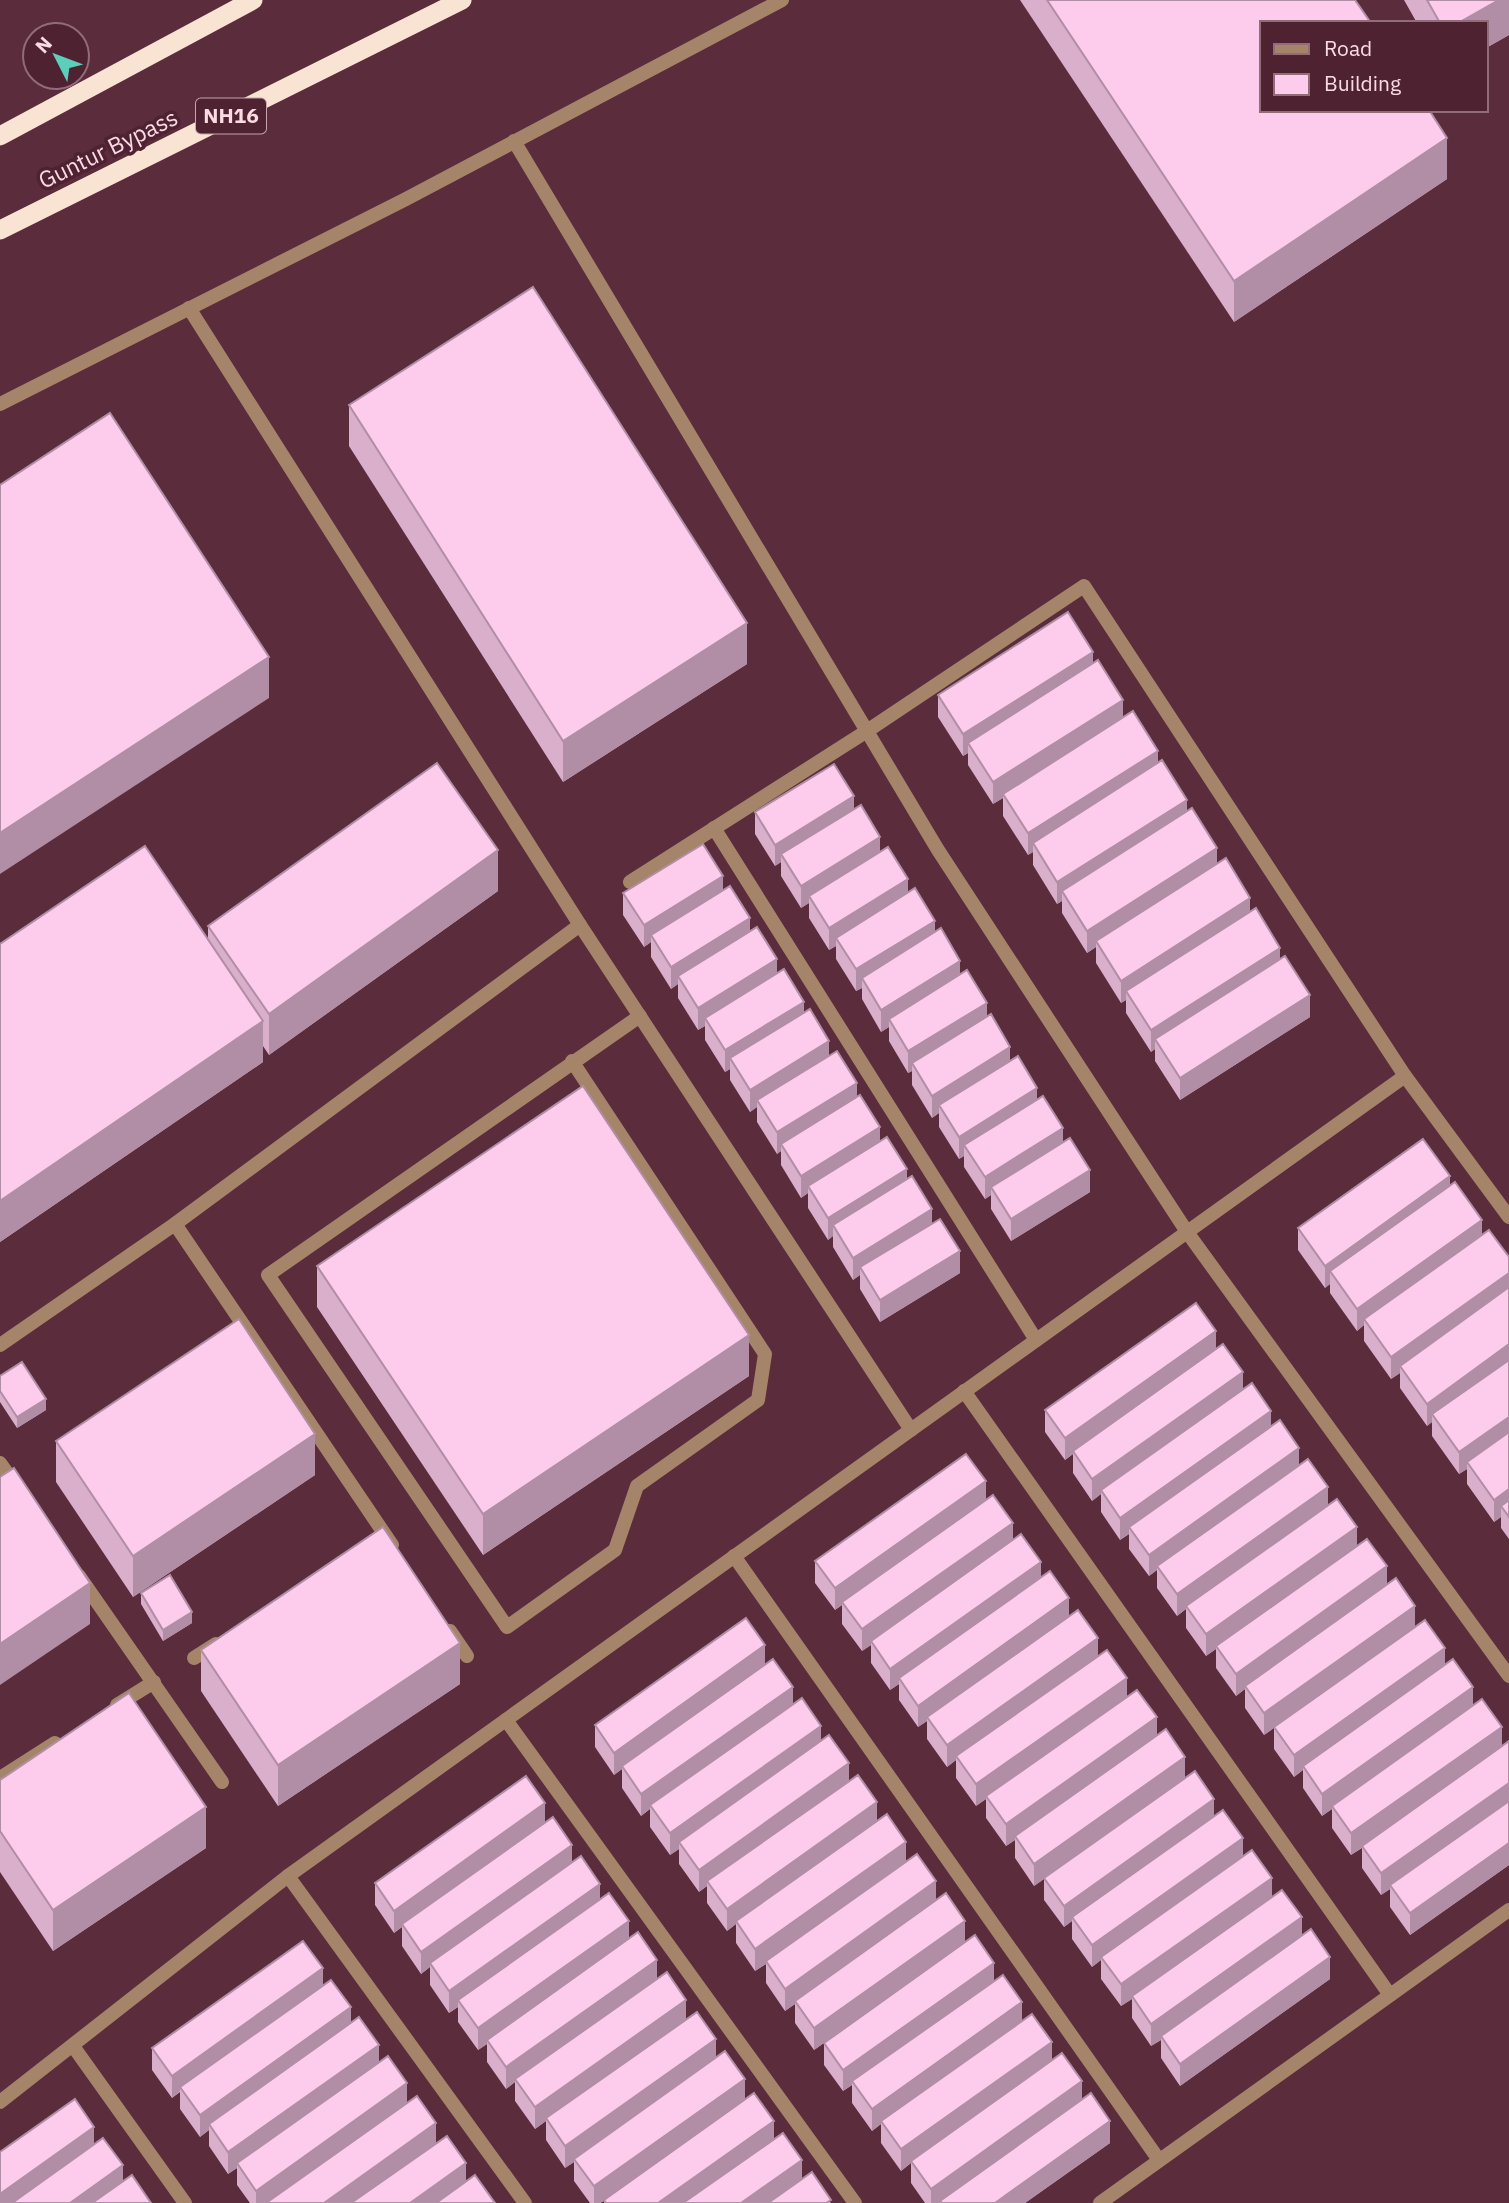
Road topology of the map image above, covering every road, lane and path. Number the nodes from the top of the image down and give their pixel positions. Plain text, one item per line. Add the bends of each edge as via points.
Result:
1 (253, 0) edge
2 (462, 0) edge
3 (782, 0) edge
4 (0, 136) edge
5 (514, 141) junction
6 (0, 230) edge
7 (188, 308) junction
8 (0, 404) edge
9 (867, 731) junction
10 (714, 828) junction
11 (630, 882) dead end
12 (580, 925) junction
13 (640, 1016) junction
14 (572, 1061) junction
15 (1405, 1076) junction
16 (1509, 1217) edge
17 (175, 1224) junction
18 (1187, 1232) junction
19 (1036, 1340) junction
20 (0, 1345) edge
21 (964, 1391) junction
22 (911, 1430) junction
23 (0, 1463) edge
24 (23, 1496) edge
25 (734, 1556) junction
26 (401, 1558) edge
27 (69, 1562) edge
28 (445, 1623) edge
29 (228, 1636) edge
30 (467, 1656) dead end
31 (194, 1658) dead end
32 (1509, 1676) edge
33 (154, 1682) junction
34 (106, 1712) edge
35 (506, 1720) junction
36 (71, 1734) edge
37 (0, 1778) edge
38 (222, 1782) dead end
39 (288, 1876) junction
40 (1509, 1910) edge
41 (1390, 1995) junction
42 (73, 2046) junction
43 (0, 2102) edge
44 (1159, 2160) junction
45 (185, 2203) edge
46 (525, 2203) edge
47 (855, 2203) edge
48 (1100, 2203) edge

1 - 4 highway
2 - 6 highway, Guntur Bypass / NH16
3 - 5 street
5 - 7 street
5 - 9 street
7 - 8 street
7 - 12 street
9 - 10 street
9 - 15 street via 1084,586
9 - 18 street via 938,850
10 - 11 street
10 - 19 street
12 - 13 street
12 - 17 street
13 - 14 street
13 - 22 street
14 - 14 street via 268,1275 507,1627 615,1550 637,1486 758,1400 765,1354
15 - 16 street
15 - 18 street
17 - 20 street
17 - 26 street via 381,1540
18 - 19 street
18 - 32 street
19 - 21 street
21 - 22 street
21 - 41 street
22 - 25 street
23 - 24 street
25 - 35 street
25 - 44 street
27 - 33 street
28 - 30 street
29 - 31 street
33 - 34 street
33 - 38 street
35 - 39 street
35 - 47 street
36 - 37 street
39 - 42 street
39 - 46 street
40 - 41 street
41 - 44 street
42 - 43 street
42 - 45 street
44 - 48 street

